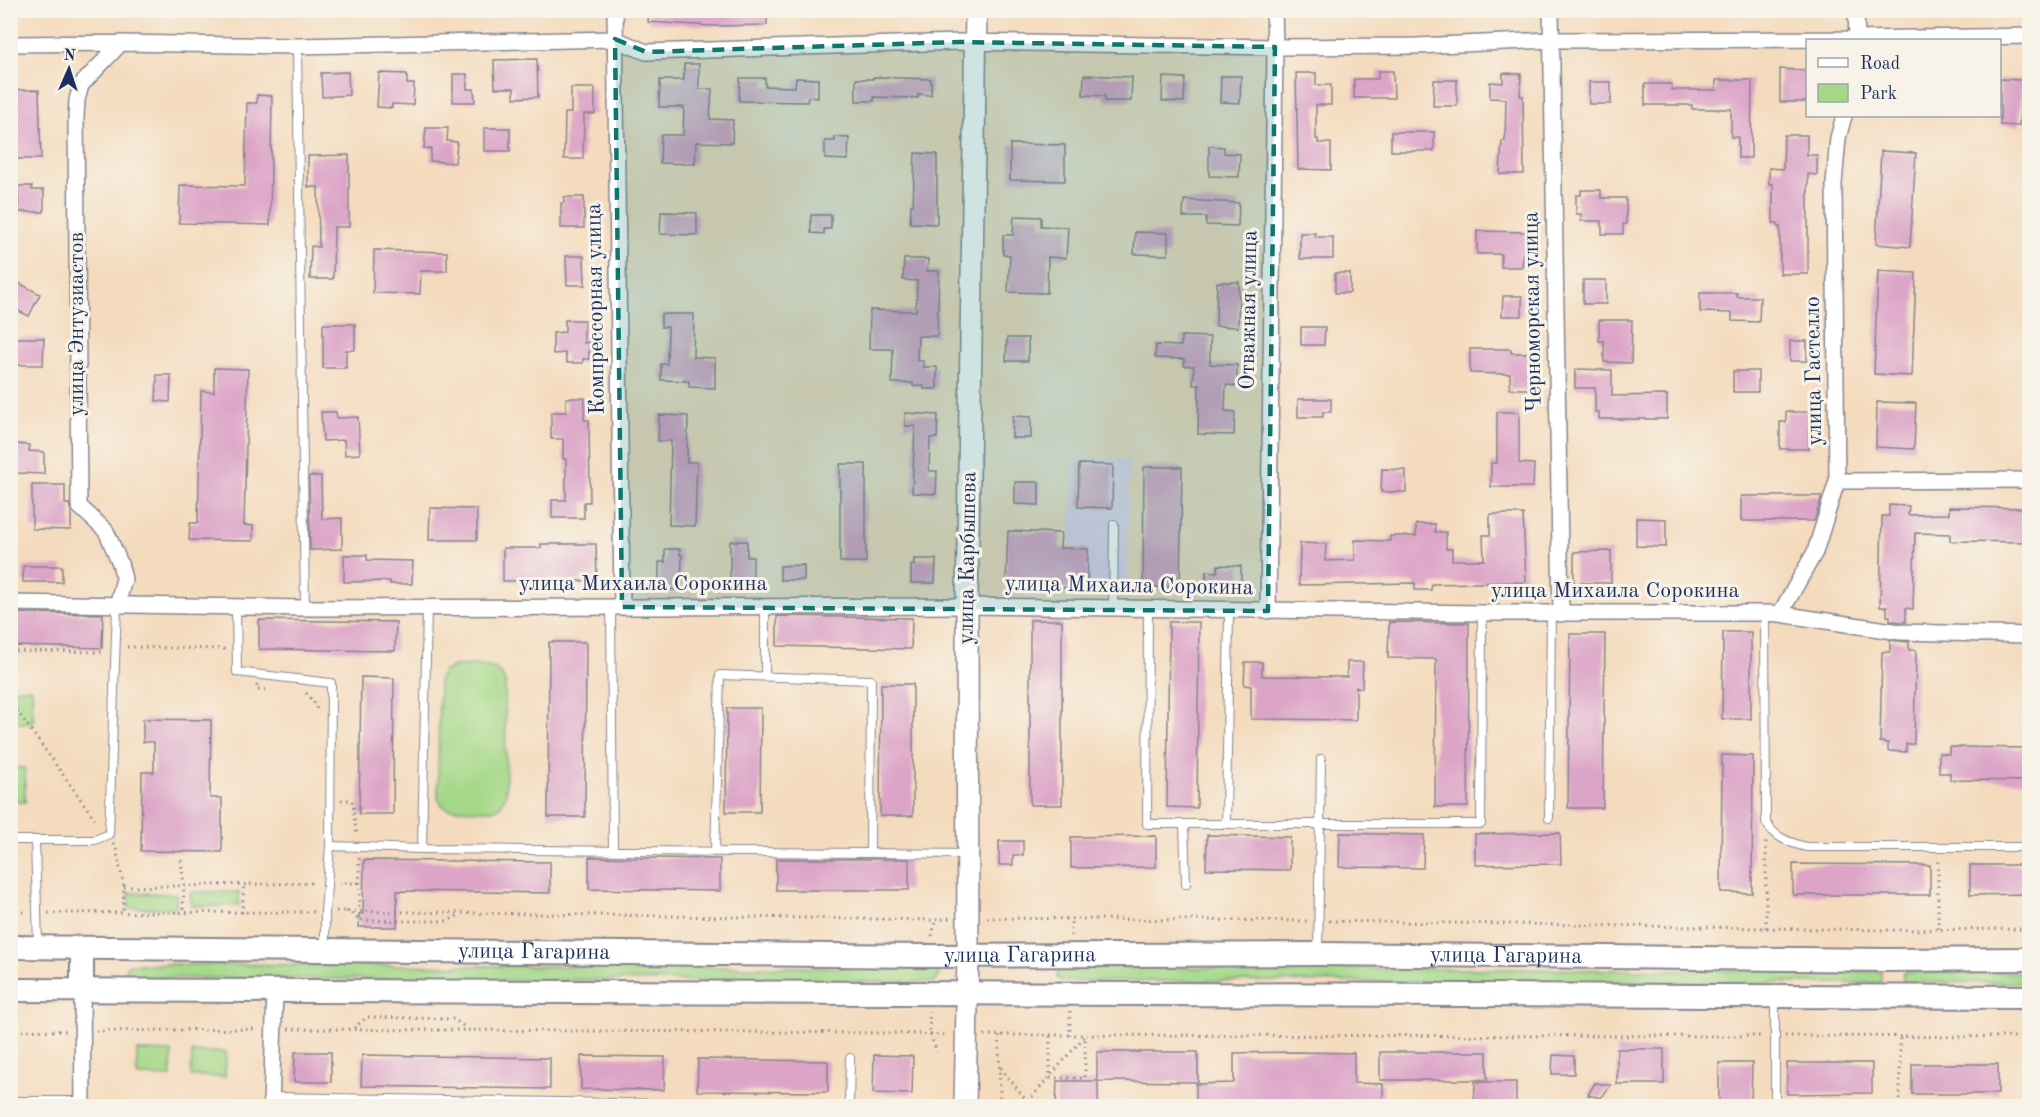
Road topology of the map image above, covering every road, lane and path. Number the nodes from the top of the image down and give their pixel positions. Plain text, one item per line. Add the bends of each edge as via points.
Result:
1 (615, 10) edge
2 (975, 10) edge
3 (1274, 10) edge
4 (1551, 10) edge
5 (1856, 10) edge
6 (2030, 36) edge
7 (615, 39) junction
8 (1857, 39) edge
9 (1900, 39) edge
10 (1551, 40) junction
11 (1806, 40) edge
12 (121, 43) junction
13 (975, 43) junction
14 (10, 44) edge
15 (297, 46) junction
16 (1275, 47) junction
17 (1844, 117) edge
18 (2030, 480) edge
19 (1837, 481) junction
20 (1114, 524) dead end
21 (10, 603) edge
22 (117, 606) junction
23 (236, 606) junction
24 (765, 606) junction
25 (967, 606) junction
26 (617, 607) junction
27 (305, 608) junction
28 (427, 608) junction
29 (1113, 609) junction
30 (1148, 609) junction
31 (1229, 611) junction
32 (1268, 611) junction
33 (1482, 613) junction
34 (1556, 613) junction
35 (1772, 614) junction
36 (2030, 635) edge
37 (116, 647) junction
38 (237, 650) junction
39 (10, 651) edge
40 (765, 677) junction
41 (10, 701) edge
42 (1320, 759) dead end
43 (1549, 818) dead end
44 (1766, 822) junction
45 (1184, 824) junction
46 (1226, 824) junction
47 (1320, 824) junction
48 (107, 835) junction
49 (10, 840) edge
50 (35, 840) junction
51 (330, 846) junction
52 (1938, 847) junction
53 (2030, 847) edge
54 (422, 849) junction
55 (612, 851) junction
56 (715, 852) junction
57 (870, 853) junction
58 (967, 854) junction
59 (181, 860) dead end
60 (311, 883) dead end
61 (328, 883) junction
62 (359, 883) dead end
63 (244, 884) junction
64 (1185, 884) dead end
65 (184, 885) junction
66 (124, 887) junction
67 (344, 910) junction
68 (10, 912) edge
69 (37, 912) junction
70 (325, 912) junction
71 (123, 913) junction
72 (183, 913) junction
73 (242, 913) junction
74 (462, 914) junction
75 (967, 918) junction
76 (1318, 921) junction
77 (1766, 928) junction
78 (1938, 929) junction
79 (2030, 929) edge
80 (10, 947) edge
81 (38, 947) junction
82 (82, 948) junction
83 (325, 949) junction
84 (1046, 954) junction
85 (1318, 954) junction
86 (968, 955) junction
87 (2030, 959) edge
88 (10, 990) edge
89 (82, 990) junction
90 (275, 991) junction
91 (968, 993) junction
92 (1046, 993) junction
93 (1775, 996) junction
94 (2030, 997) edge
95 (274, 1029) junction
96 (352, 1029) junction
97 (467, 1029) junction
98 (10, 1030) edge
99 (83, 1031) junction
100 (967, 1035) junction
101 (999, 1036) junction
102 (1050, 1036) junction
103 (1085, 1036) junction
104 (1776, 1036) junction
105 (1900, 1037) junction
106 (2029, 1037) edge
107 (850, 1058) dead end
108 (999, 1067) junction
109 (1050, 1078) junction
110 (10, 1101) edge
111 (271, 1102) edge
112 (1028, 1102) junction
113 (408, 1103) edge
114 (83, 1104) edge
115 (654, 1105) edge
116 (792, 1107) edge
117 (849, 1107) edge
118 (965, 1107) edge
119 (1000, 1107) edge
120 (1024, 1107) edge
121 (1775, 1107) edge
122 (1900, 1107) edge
123 (2028, 1107) edge

1 - 7 street, Компрессорная улица
2 - 13 street, улица Карбышева
3 - 16 street, Отважная улица
4 - 10 street, Черноморская улица
5 - 8 street
6 - 9 street
7 - 13 street via 646,52
7 - 15 street
7 - 26 street, Компрессорная улица
10 - 11 street
10 - 16 street
10 - 34 street, Черноморская улица
12 - 14 street
12 - 15 street
12 - 22 street, улица Энтузиастов via 81,85 76,117 79,506 106,531 120,562 124,579
13 - 16 street
13 - 25 street, улица Карбышева
15 - 27 lane
16 - 32 street, Отважная улица
17 - 19 street, улица Гастелло via 1834,184
18 - 19 street
19 - 35 street, улица Гастелло via 1815,552
20 - 29 lane
21 - 22 street, улица Михаила Сорокина
22 - 23 street, улица Михаила Сорокина
22 - 37 lane
23 - 27 street, улица Михаила Сорокина
23 - 38 lane
24 - 25 street, улица Михаила Сорокина
24 - 26 street, улица Михаила Сорокина
24 - 40 lane
25 - 29 street, улица Михаила Сорокина
25 - 58 street, улица Карбышева
26 - 28 street, улица Михаила Сорокина
26 - 55 lane
27 - 28 street, улица Михаила Сорокина
28 - 54 lane
29 - 30 street, улица Михаила Сорокина
30 - 31 street, улица Михаила Сорокина
30 - 45 lane via 1147,824
31 - 32 street, улица Михаила Сорокина
31 - 46 lane
32 - 33 street, улица Михаила Сорокина
33 - 34 street, улица Михаила Сорокина
33 - 47 lane via 1481,824
34 - 35 street, улица Михаила Сорокина
34 - 43 lane
35 - 36 street, улица Михаила Сорокина via 1900,632
35 - 44 lane
37 - 38 path
37 - 39 path via 111,646 111,652
37 - 48 lane via 111,827
38 - 51 lane via 237,672 331,683
40 - 56 lane via 720,675
40 - 57 lane via 871,680
41 - 48 path
42 - 47 lane
44 - 52 lane via 1786,841 1806,847
44 - 77 path
45 - 46 lane
45 - 64 lane
46 - 47 lane
47 - 76 lane
48 - 50 lane via 95,840
48 - 66 path via 116,848
49 - 50 lane
50 - 69 lane
51 - 54 lane
51 - 61 lane
52 - 53 lane
52 - 78 path
54 - 55 lane
55 - 56 lane
56 - 57 lane
57 - 58 lane
58 - 75 street, улица Карбышева
59 - 65 path
60 - 63 path
61 - 62 path
61 - 70 lane
63 - 65 path
63 - 73 path
65 - 66 path
65 - 72 path
66 - 71 path
67 - 70 path
67 - 74 path
67 - 74 path via 360,920 448,921
68 - 69 path
69 - 71 path
69 - 81 lane
70 - 73 path
70 - 83 lane
71 - 72 path
72 - 73 path
74 - 75 path
75 - 76 path
75 - 86 street, улица Карбышева
76 - 77 path
76 - 85 lane
77 - 78 path
78 - 79 path
80 - 81 main road, улица Гагарина
81 - 82 main road, улица Гагарина
82 - 83 main road, улица Гагарина
82 - 89 main road
83 - 86 main road, улица Гагарина
84 - 85 main road, улица Гагарина
84 - 86 main road, улица Гагарина
84 - 92 main road
85 - 87 main road, улица Гагарина
86 - 91 street, улица Карбышева
88 - 89 main road, улица Гагарина
89 - 90 main road, улица Гагарина
89 - 99 street
90 - 91 main road, улица Гагарина
90 - 95 street
91 - 92 main road, улица Гагарина
91 - 100 street, улица Карбышева
92 - 93 main road, улица Гагарина
93 - 94 main road, улица Гагарина
93 - 104 lane
95 - 96 path
95 - 99 path
95 - 111 street
96 - 97 path
96 - 97 path via 366,1017 454,1019
97 - 100 path
98 - 99 path
99 - 114 street
100 - 101 path
100 - 118 street, улица Карбышева
101 - 102 path
101 - 108 path
102 - 103 path
102 - 109 path
103 - 104 path
103 - 109 path
103 - 109 path via 1085,1078
104 - 105 path
104 - 121 lane
105 - 106 path
105 - 122 path
106 - 123 path
107 - 117 lane
108 - 112 path
108 - 119 path
109 - 112 path
110 - 114 lane
111 - 113 lane
112 - 120 path
113 - 115 lane
115 - 116 lane

